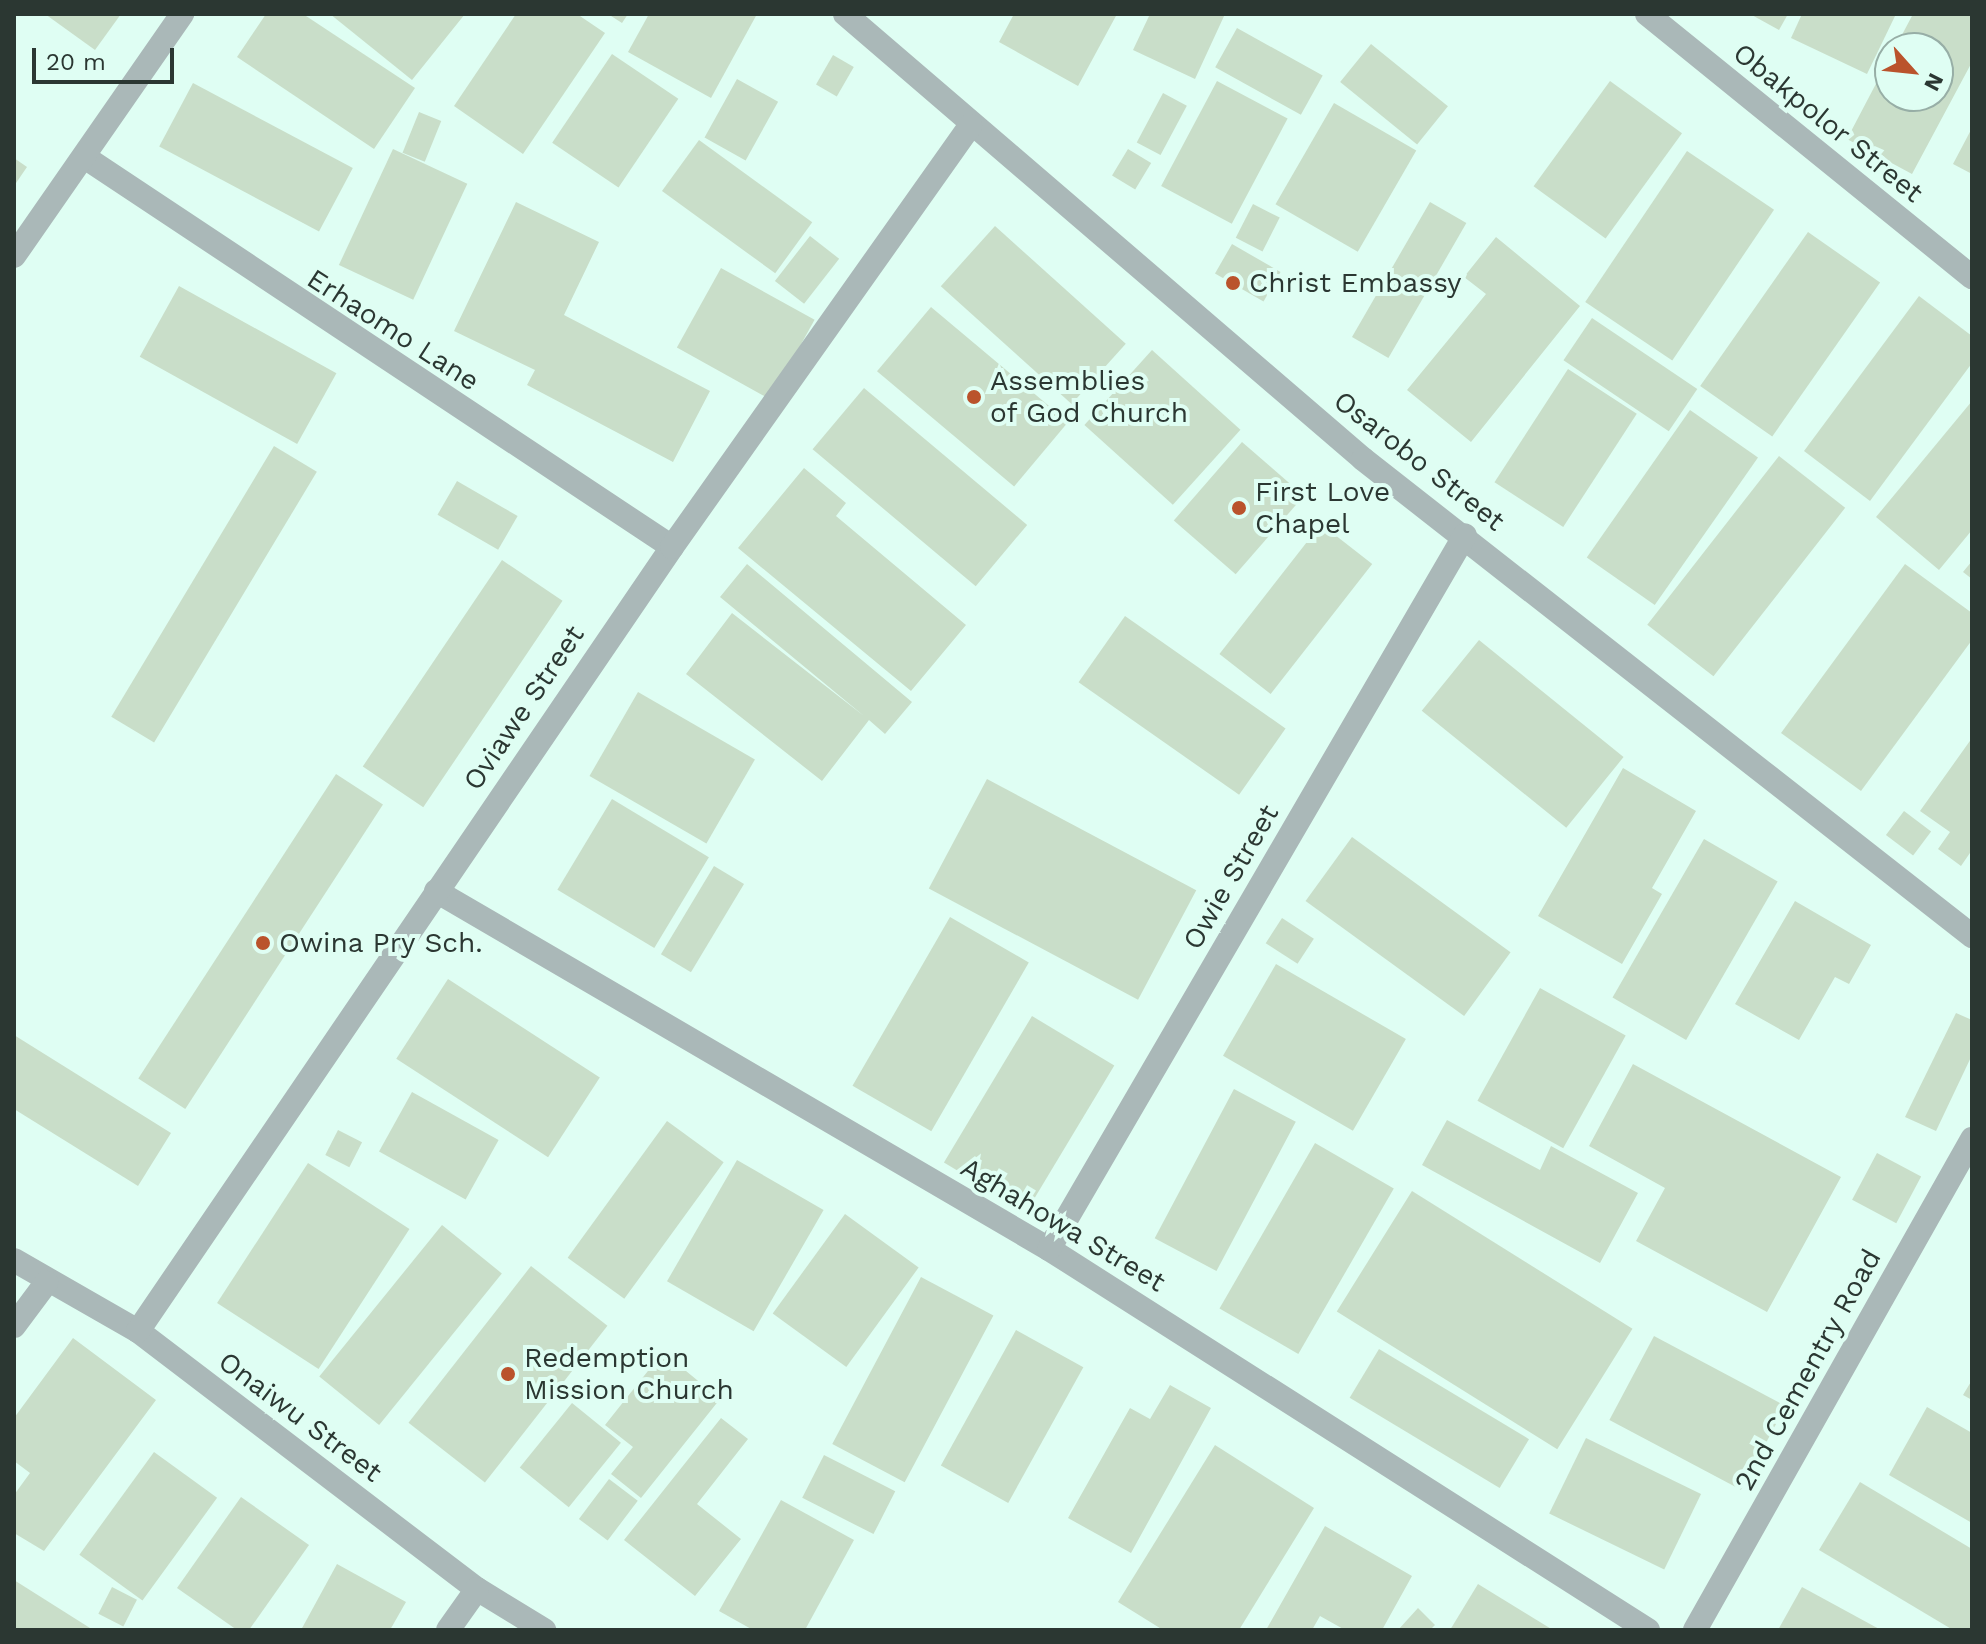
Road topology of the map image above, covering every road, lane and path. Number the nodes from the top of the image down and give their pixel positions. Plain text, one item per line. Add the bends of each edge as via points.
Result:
1 (182, 14) edge
2 (845, 14) edge
3 (1647, 14) edge
4 (970, 126) junction
5 (86, 158) junction
6 (14, 256) edge
7 (1972, 277) edge
8 (1465, 535) junction
9 (672, 547) junction
10 (436, 891) junction
11 (1972, 936) edge
12 (1970, 1149) edge
13 (1049, 1249) junction
14 (14, 1260) edge
15 (46, 1283) junction
16 (14, 1326) edge
17 (138, 1331) junction
18 (477, 1589) junction
19 (448, 1630) edge
20 (544, 1630) edge
21 (1648, 1630) edge
22 (1695, 1630) edge

1 - 5 street
2 - 4 street, Osarobo Street
3 - 7 street, Obakpolor Street
4 - 8 street, Osarobo Street via 1363,459
4 - 9 street, Oviawe Street
5 - 6 street
5 - 9 street, Erhaomo Lane
8 - 11 street, Osarobo Street
8 - 13 street, Owie Street
9 - 10 street, Oviawe Street
10 - 13 street, Aghahowa Street
10 - 17 street, Oviawe Street
12 - 22 street, 2nd Cementry Road
13 - 21 street, Aghahowa Street
14 - 15 street, Onaiwu Street
15 - 16 street
15 - 17 street, Onaiwu Street
17 - 18 street, Onaiwu Street
18 - 19 street
18 - 20 street, Onaiwu Street

